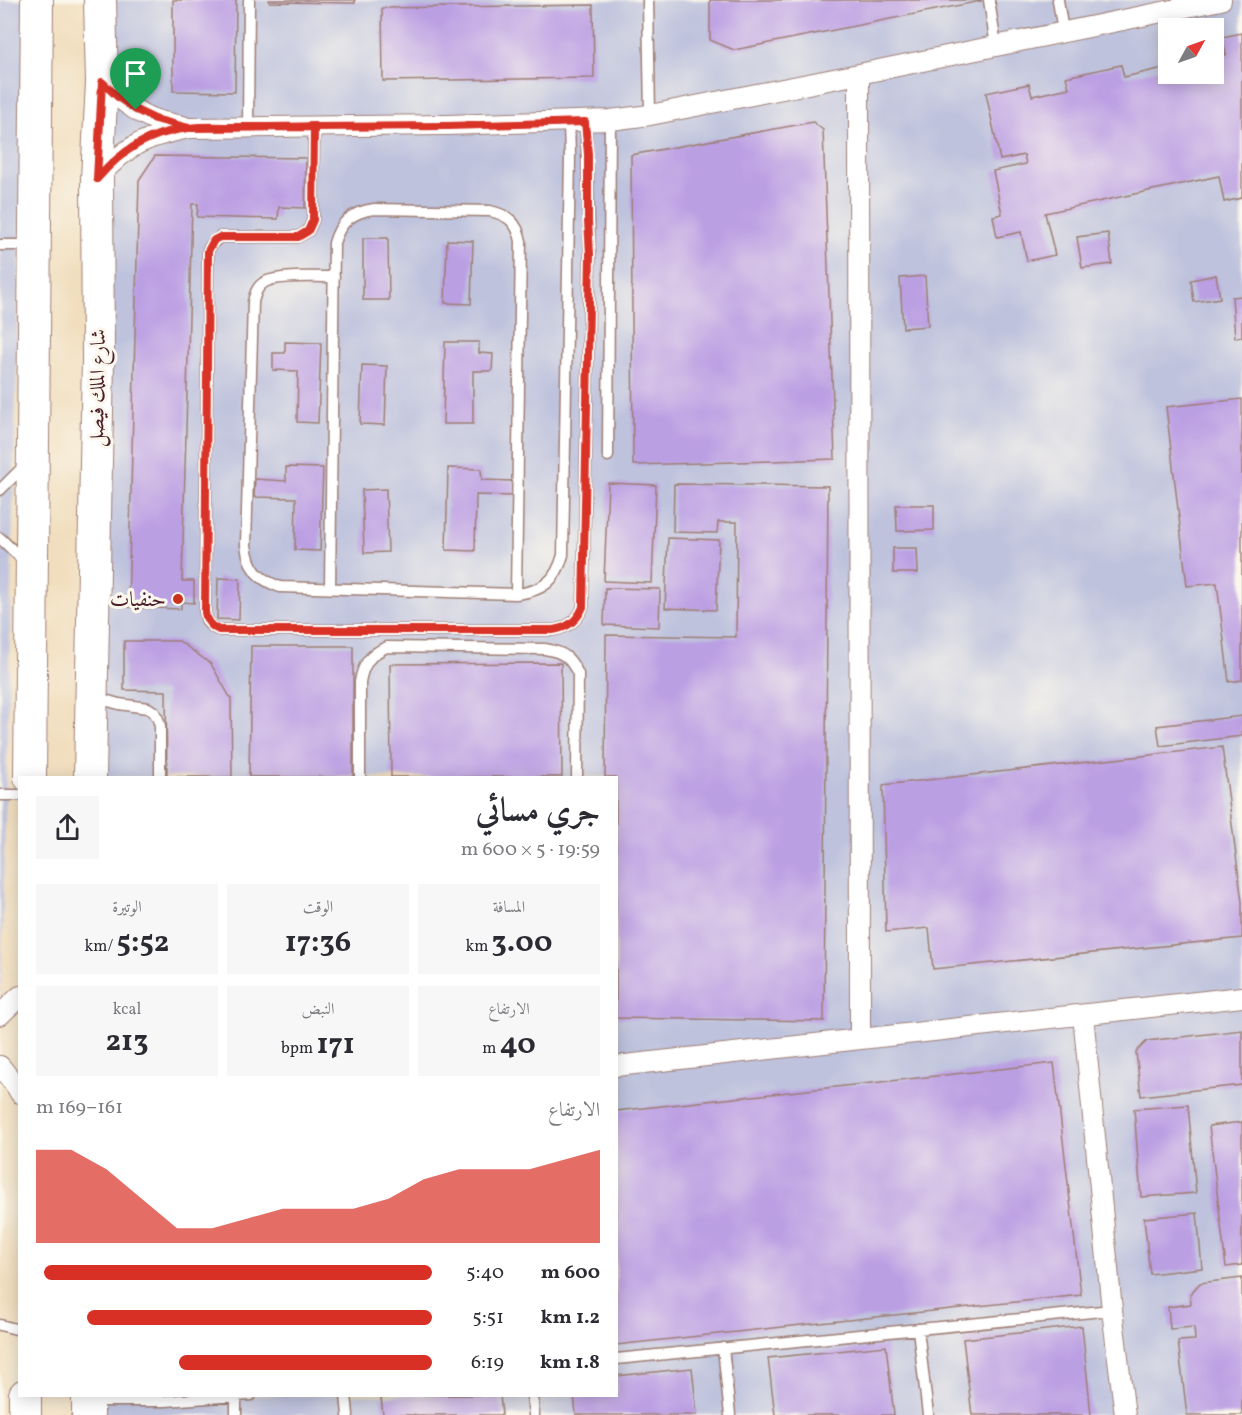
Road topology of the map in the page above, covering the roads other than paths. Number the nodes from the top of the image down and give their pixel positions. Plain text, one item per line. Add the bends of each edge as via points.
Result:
1 (37, 0) edge
2 (100, 0) edge
3 (249, 0) edge
4 (648, 0) edge
5 (989, 0) edge
6 (1058, 0) edge
7 (1221, 0) edge
8 (1063, 32) junction
9 (996, 46) junction
10 (859, 74) junction
11 (102, 82) junction
12 (650, 115) junction
13 (610, 120) junction
14 (577, 122) junction
15 (314, 126) junction
16 (248, 127) junction
17 (189, 128) junction
18 (97, 179) junction
19 (0, 245) edge
20 (34, 245) junction
21 (334, 277) junction
22 (608, 456) dead end
23 (32, 457) junction
24 (0, 490) edge
25 (0, 538) edge
26 (31, 569) junction
27 (330, 588) junction
28 (516, 594) junction
29 (91, 692) junction
30 (30, 776) edge
31 (90, 776) edge
32 (160, 776) edge
33 (360, 776) edge
34 (577, 776) edge
35 (0, 795) edge
36 (18, 795) edge
37 (1242, 997) edge
38 (18, 998) edge
39 (0, 1015) edge
40 (1083, 1015) junction
41 (860, 1040) junction
42 (0, 1066) edge
43 (618, 1066) edge
44 (18, 1090) edge
45 (1112, 1310) junction
46 (0, 1325) edge
47 (918, 1329) junction
48 (18, 1330) edge
49 (723, 1348) junction
50 (618, 1359) edge
51 (25, 1397) edge
52 (222, 1397) edge
53 (236, 1397) edge
54 (346, 1397) edge
55 (532, 1397) edge
56 (88, 1404) edge
57 (25, 1415) edge
58 (236, 1415) edge
59 (348, 1415) edge
60 (534, 1415) edge
61 (730, 1415) edge
62 (928, 1415) edge
63 (1125, 1415) edge

1 - 20 main road
2 - 11 main road, شارع الملك فيصل
3 - 16 lane
4 - 12 lane
5 - 9 lane
6 - 8 lane
7 - 8 street
8 - 9 street
9 - 10 street
10 - 12 street
10 - 41 street
11 - 17 street via 136,110
11 - 18 main road, شارع الملك فيصل
12 - 13 street
13 - 14 street
13 - 22 lane
14 - 15 street
14 - 15 lane via 588,154 590,254 580,615 568,626 553,630 219,630 208,622 205,612 208,251 220,237 298,237 308,231 313,220
14 - 28 lane via 570,180 563,555 560,568 542,588
15 - 16 street
16 - 17 street
17 - 18 street via 158,134 132,147
18 - 29 main road, شارع الملك فيصل via 98,360
19 - 20 lane
20 - 23 main road
21 - 27 lane
21 - 27 lane via 272,279 259,287 252,302 246,545 252,568 269,584
21 - 28 lane via 337,233 352,215 362,210 490,211 509,218 515,225 521,241
23 - 24 lane
23 - 26 main road
25 - 26 lane
26 - 30 main road
27 - 28 lane
29 - 31 main road, شارع الملك فيصل
29 - 32 lane via 110,702 154,712 160,726
33 - 34 lane via 361,673 371,656 387,647 545,649 566,656 578,674
35 - 36 lane
37 - 40 street
38 - 39 street
40 - 41 street
40 - 45 street
41 - 43 street
42 - 44 street
45 - 47 lane
45 - 63 street
46 - 48 lane
47 - 49 lane
47 - 62 lane
49 - 50 lane
49 - 61 lane
51 - 57 main road
52 - 56 lane
53 - 58 lane
54 - 59 lane
55 - 60 lane

